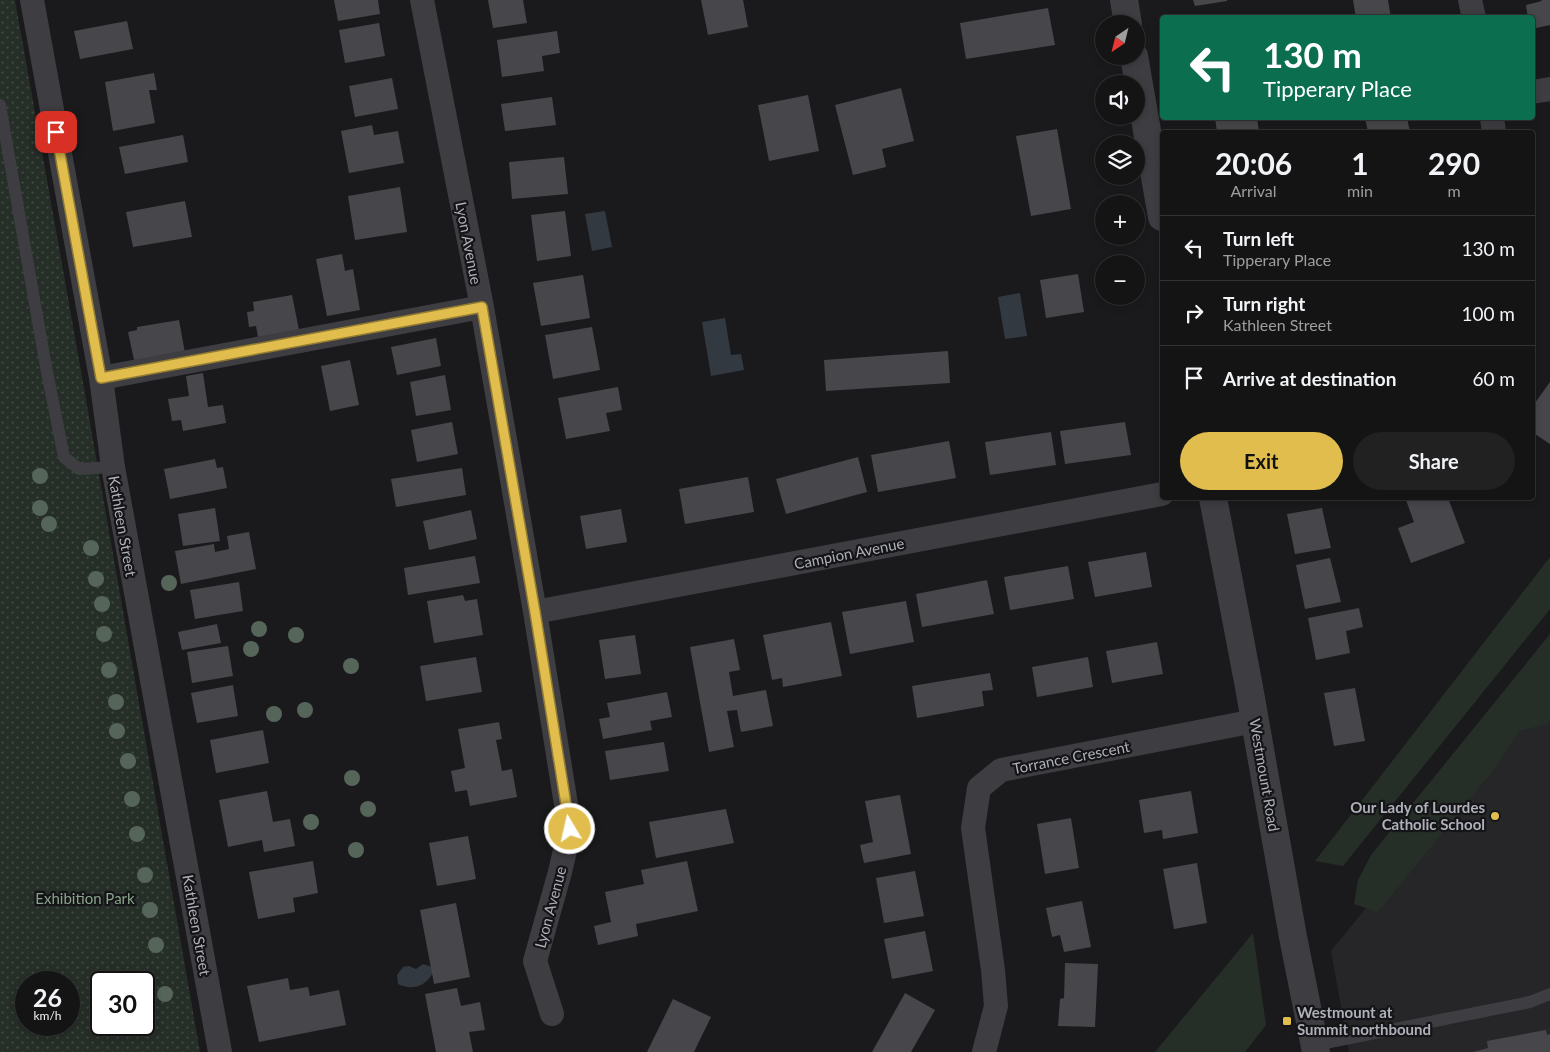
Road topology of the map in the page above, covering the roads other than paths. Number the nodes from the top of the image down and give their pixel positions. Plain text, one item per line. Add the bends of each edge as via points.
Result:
1 (32, 0) edge
2 (422, 0) edge
3 (1124, 0) edge
4 (1470, 0) edge
5 (1126, 15) edge
6 (1473, 15) edge
7 (1136, 65) edge
8 (1550, 89) edge
9 (1535, 92) edge
10 (0, 105) edge
11 (1160, 206) edge
12 (482, 307) junction
13 (101, 378) junction
14 (112, 467) junction
15 (1160, 494) edge
16 (1212, 500) edge
17 (535, 612) junction
18 (1255, 722) junction
19 (1550, 994) edge
20 (552, 1014) dead end
21 (1315, 1048) edge
22 (220, 1052) edge
23 (984, 1052) edge

1 - 13 street, Kathleen Street
2 - 12 street, Lyon Avenue
3 - 5 street
4 - 6 street
7 - 11 street
8 - 9 street
10 - 14 lane via 64,457 80,469
12 - 13 street
12 - 17 street, Lyon Avenue
13 - 14 street, Kathleen Street
14 - 22 street, Kathleen Street
15 - 17 street, Campion Avenue
16 - 18 street, Westmount Road
17 - 20 street, Lyon Avenue via 570,829 535,961
18 - 21 street, Westmount Road
18 - 23 street, Torrance Crescent via 1001,770 978,788 973,828 996,1006
19 - 21 lane via 1530,1002

